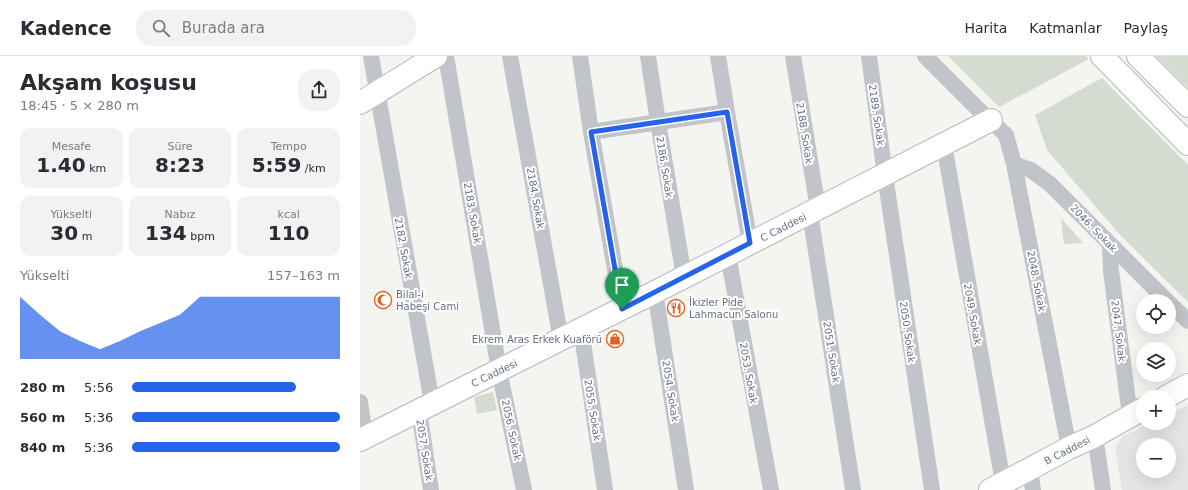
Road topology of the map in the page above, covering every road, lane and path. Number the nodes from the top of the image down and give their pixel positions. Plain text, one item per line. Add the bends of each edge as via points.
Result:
1 (371, 56) edge
2 (436, 56) edge
3 (446, 56) edge
4 (510, 56) edge
5 (580, 56) edge
6 (648, 56) edge
7 (718, 56) edge
8 (792, 56) edge
9 (869, 56) edge
10 (925, 56) edge
11 (1102, 56) edge
12 (1138, 56) edge
13 (368, 98) edge
14 (1188, 106) edge
15 (727, 112) junction
16 (991, 120) junction
17 (658, 122) junction
18 (591, 132) junction
19 (944, 144) junction
20 (1188, 144) edge
21 (1014, 164) junction
22 (885, 175) junction
23 (814, 211) junction
24 (750, 243) junction
25 (1110, 245) junction
26 (728, 255) junction
27 (684, 278) junction
28 (655, 292) junction
29 (1160, 294) edge
30 (622, 309) junction
31 (1176, 310) edge
32 (1188, 321) edge
33 (581, 329) junction
34 (561, 340) junction
35 (499, 370) junction
36 (1188, 385) edge
37 (1176, 392) edge
38 (360, 402) edge
39 (425, 407) junction
40 (1136, 407) edge
41 (1136, 413) edge
42 (1095, 436) junction
43 (363, 439) edge
44 (1069, 448) junction
45 (1031, 480) edge
46 (997, 487) edge
47 (432, 490) edge
48 (524, 490) edge
49 (605, 490) edge
50 (686, 490) edge
51 (771, 490) edge
52 (853, 490) edge
53 (932, 490) edge
54 (1103, 490) edge

1 - 13 street, 2182. Sokak
2 - 13 street
3 - 35 street, 2183. Sokak
4 - 34 street, 2184. Sokak
5 - 18 street
6 - 17 street, 2186. Sokak
7 - 15 street
8 - 23 street, 2188. Sokak
9 - 22 street, 2189. Sokak
10 - 16 street, 2048. Sokak
11 - 20 street
12 - 14 street
13 - 39 street, 2182. Sokak
15 - 17 street
15 - 24 street
16 - 19 street, C Caddesi
16 - 21 street, 2048. Sokak via 1006,135
17 - 18 street
17 - 27 street, 2186. Sokak
18 - 30 street
19 - 22 street, C Caddesi
19 - 46 street, 2049. Sokak
21 - 25 street, 2046. Sokak via 1031,170 1050,184
21 - 44 street, 2048. Sokak
22 - 23 street, C Caddesi
22 - 53 street, 2050. Sokak
23 - 24 street, C Caddesi
23 - 52 street, 2051. Sokak
24 - 26 street, C Caddesi
25 - 29 street, 2046. Sokak
25 - 40 street, 2047. Sokak via 1111,271
26 - 27 street, C Caddesi
26 - 51 street, 2053. Sokak
27 - 28 street, C Caddesi
28 - 30 street, C Caddesi
28 - 50 street, 2054. Sokak
30 - 33 street, C Caddesi
31 - 32 street, 2046. Sokak
33 - 34 street, C Caddesi
33 - 49 street, 2055. Sokak
34 - 35 street, C Caddesi
35 - 39 street, C Caddesi
35 - 48 street, 2056. Sokak
36 - 37 street
38 - 43 street
39 - 43 street, C Caddesi
39 - 47 street, 2057. Sokak
41 - 42 street, B Caddesi
42 - 44 street, B Caddesi
42 - 54 street
44 - 45 street, B Caddesi
45 - 46 street, B Caddesi

